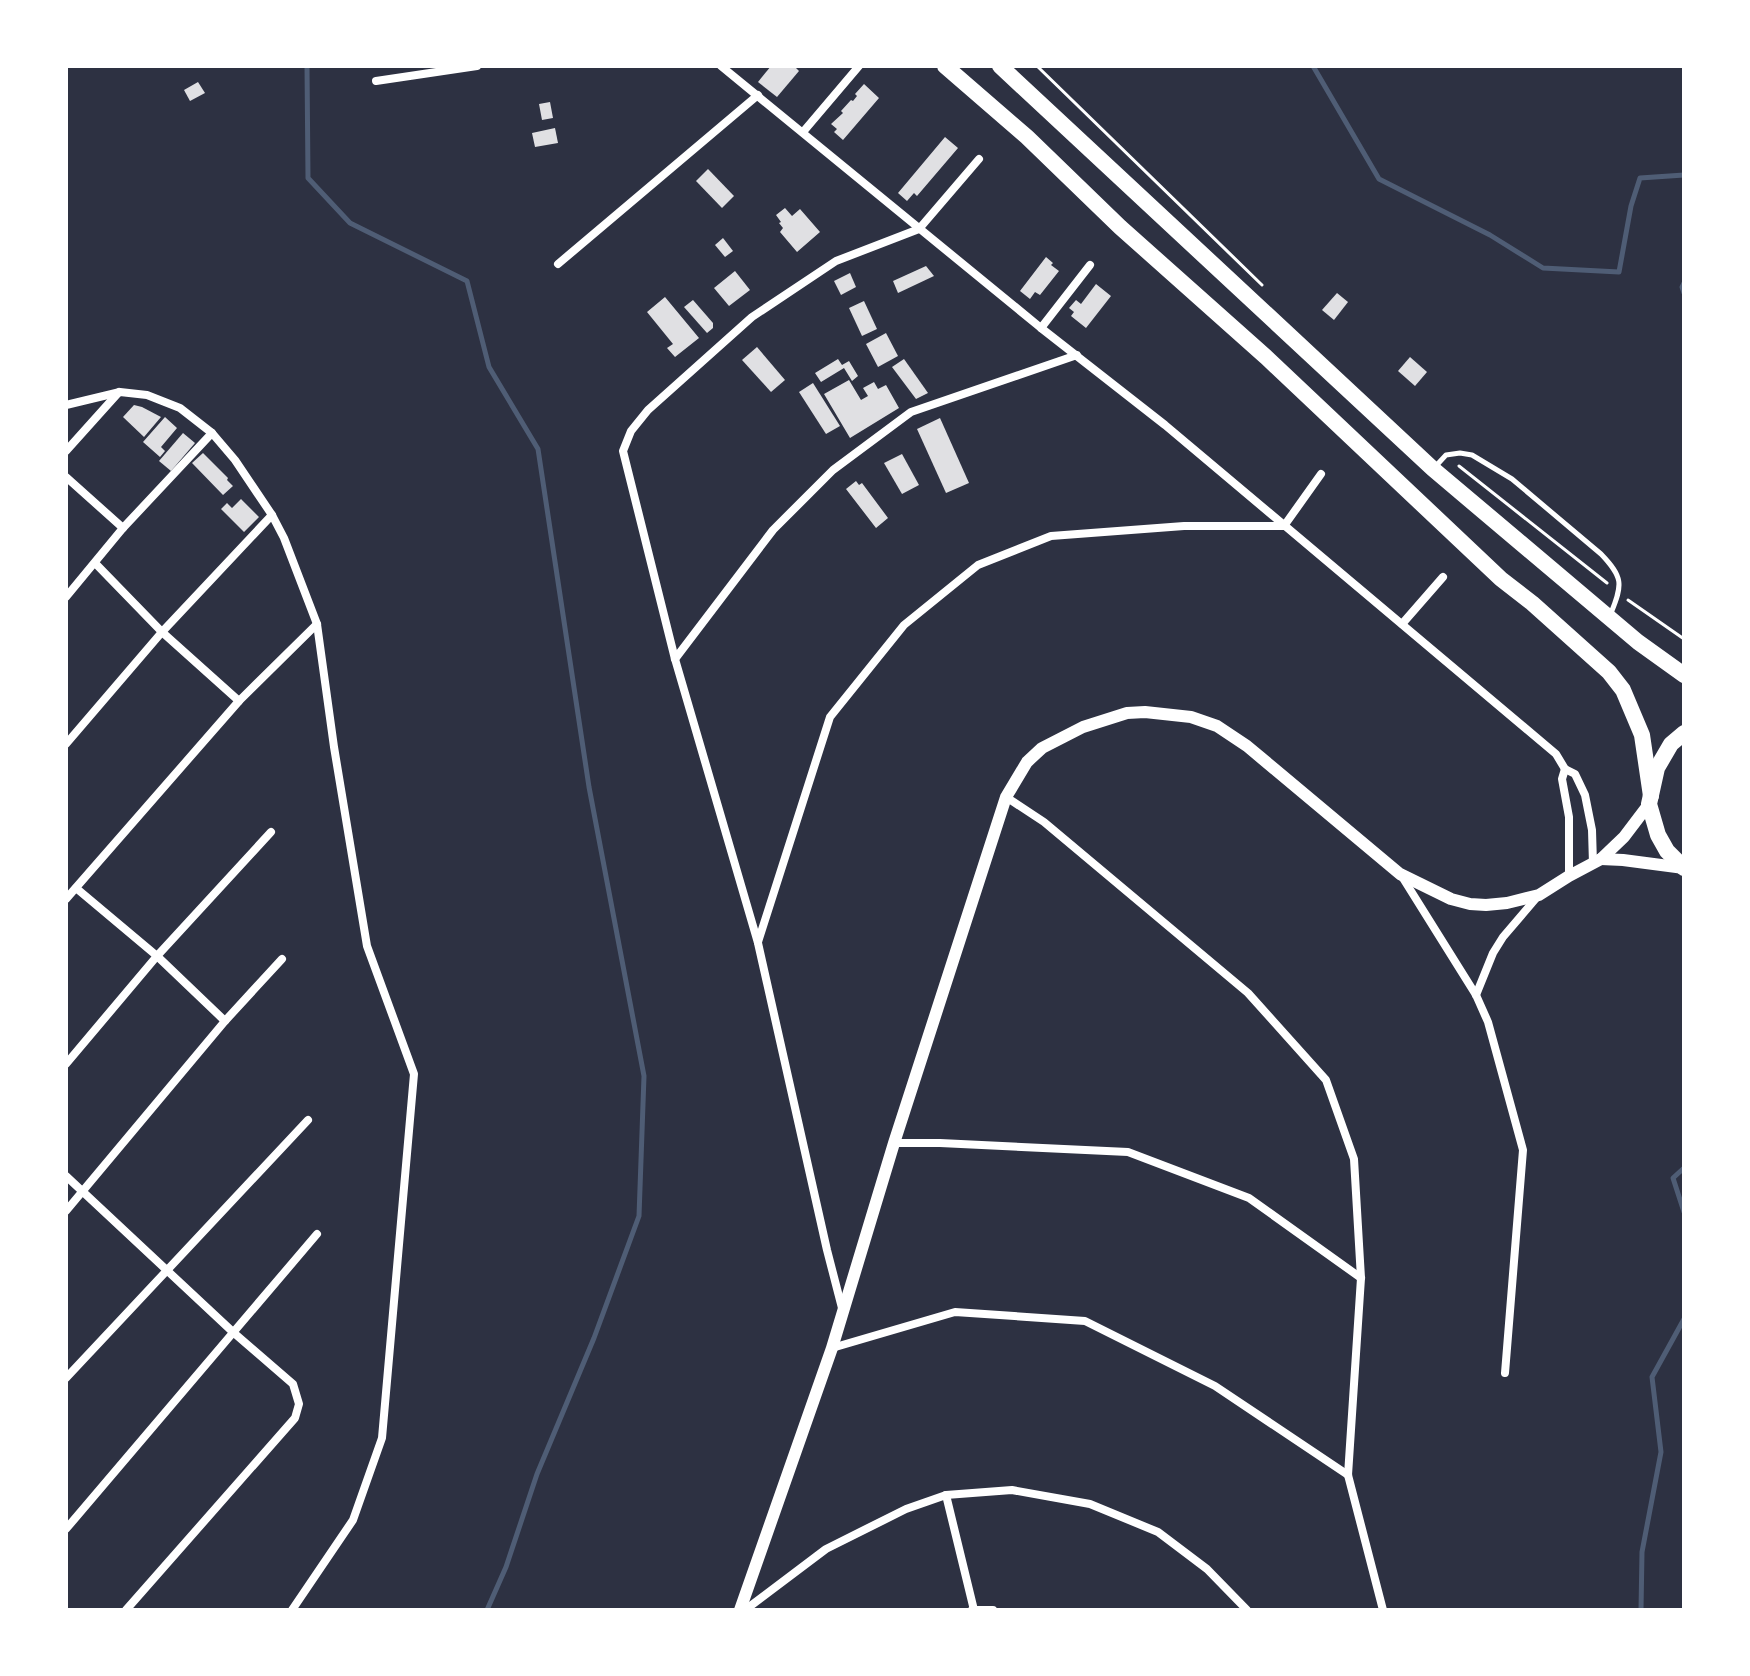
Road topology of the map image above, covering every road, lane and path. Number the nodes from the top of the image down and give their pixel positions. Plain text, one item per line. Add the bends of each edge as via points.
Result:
1 (477, 66) edge
2 (721, 66) edge
3 (859, 66) edge
4 (945, 66) edge
5 (1000, 66) edge
6 (1037, 66) edge
7 (376, 81) dead end
8 (758, 95) junction
9 (803, 132) junction
10 (979, 159) dead end
11 (919, 229) junction
12 (558, 264) dead end
13 (1090, 265) dead end
14 (1266, 289) dead end
15 (1041, 328) junction
16 (1077, 355) junction
17 (120, 392) junction
18 (66, 405) edge
19 (212, 433) junction
20 (66, 451) edge
21 (1446, 455) junction
22 (1433, 469) junction
23 (1321, 474) dead end
24 (66, 477) edge
25 (272, 515) junction
26 (1284, 526) junction
27 (123, 528) junction
28 (95, 563) junction
29 (1443, 577) dead end
30 (1619, 594) junction
31 (66, 597) edge
32 (1610, 618) junction
33 (317, 624) junction
34 (1402, 624) junction
35 (162, 632) junction
36 (1684, 639) edge
37 (675, 659) junction
38 (1684, 675) edge
39 (239, 701) junction
40 (1684, 733) edge
41 (66, 744) edge
42 (1565, 769) junction
43 (1006, 797) junction
44 (1650, 800) junction
45 (271, 832) dead end
46 (1597, 861) junction
47 (1684, 868) edge
48 (1400, 874) junction
49 (1569, 876) junction
50 (76, 888) junction
51 (1539, 895) junction
52 (66, 899) edge
53 (758, 943) junction
54 (157, 956) junction
55 (282, 959) dead end
56 (1476, 995) junction
57 (225, 1021) junction
58 (66, 1064) edge
59 (308, 1120) dead end
60 (894, 1143) junction
61 (66, 1176) edge
62 (83, 1192) junction
63 (66, 1211) edge
64 (317, 1234) dead end
65 (166, 1271) junction
66 (1361, 1278) junction
67 (843, 1310) junction
68 (234, 1333) junction
69 (832, 1348) junction
70 (1505, 1373) dead end
71 (66, 1378) edge
72 (1348, 1475) junction
73 (946, 1495) junction
74 (66, 1529) edge
75 (126, 1610) edge
76 (292, 1610) edge
77 (742, 1610) edge
78 (973, 1610) edge
79 (993, 1610) edge
80 (1247, 1610) edge
81 (1383, 1610) edge

1 - 7 street
2 - 8 street
3 - 9 street
4 - 44 highway via 1501,579 1609,672 1623,690 1642,735
5 - 22 highway
6 - 14 path
8 - 9 street
8 - 12 street
9 - 11 street
10 - 11 street
11 - 15 street
11 - 37 street via 836,261 752,317 631,431 623,451
13 - 15 street
15 - 16 street
16 - 26 street
16 - 37 street via 911,412 833,470 773,530
17 - 18 street
17 - 19 street via 147,395 180,408
17 - 20 street
19 - 25 street
19 - 27 street
21 - 22 lane
21 - 30 path
21 - 30 lane via 1472,455 1512,479 1601,554 1618,575
22 - 32 highway
23 - 26 street
24 - 27 street
25 - 33 street
25 - 35 street
26 - 34 street
26 - 53 street via 1184,526 1051,536 978,565 904,625 830,717
27 - 28 street
28 - 31 street
28 - 35 street
29 - 34 street
30 - 32 lane
30 - 36 path
32 - 38 highway
33 - 39 street
33 - 76 street via 367,946 414,1074 382,1438 353,1520
34 - 42 street via 1556,754
35 - 39 street
35 - 41 street
37 - 53 street
39 - 50 street
40 - 44 highway via 1657,768
42 - 46 street via 1575,774 1585,795
42 - 49 street
43 - 48 street via 1042,748 1083,727 1127,713 1191,717 1239,739
43 - 60 street
43 - 66 street via 1044,822 1248,993 1326,1080 1354,1159
44 - 46 street via 1624,837
44 - 47 highway via 1658,835
45 - 54 street
46 - 47 street
46 - 49 street
48 - 51 street via 1470,904
48 - 56 street
49 - 51 street
50 - 52 street
50 - 54 street
51 - 56 street via 1503,937
53 - 67 street
54 - 57 street
54 - 58 street
55 - 57 street
56 - 70 street via 1523,1150
57 - 62 street
59 - 65 street
60 - 66 street via 1128,1152 1249,1198
60 - 67 street
61 - 62 street
62 - 63 street
62 - 65 street
64 - 68 street
65 - 68 street
65 - 71 street
66 - 72 street
67 - 69 street
68 - 74 street
68 - 75 street via 293,1384 299,1404 295,1418
69 - 72 street via 955,1312 1085,1321 1215,1386
69 - 77 street
72 - 81 street
73 - 77 street via 826,1549
73 - 78 street
73 - 80 street via 1012,1490 1090,1504 1158,1532 1207,1569
78 - 79 street

